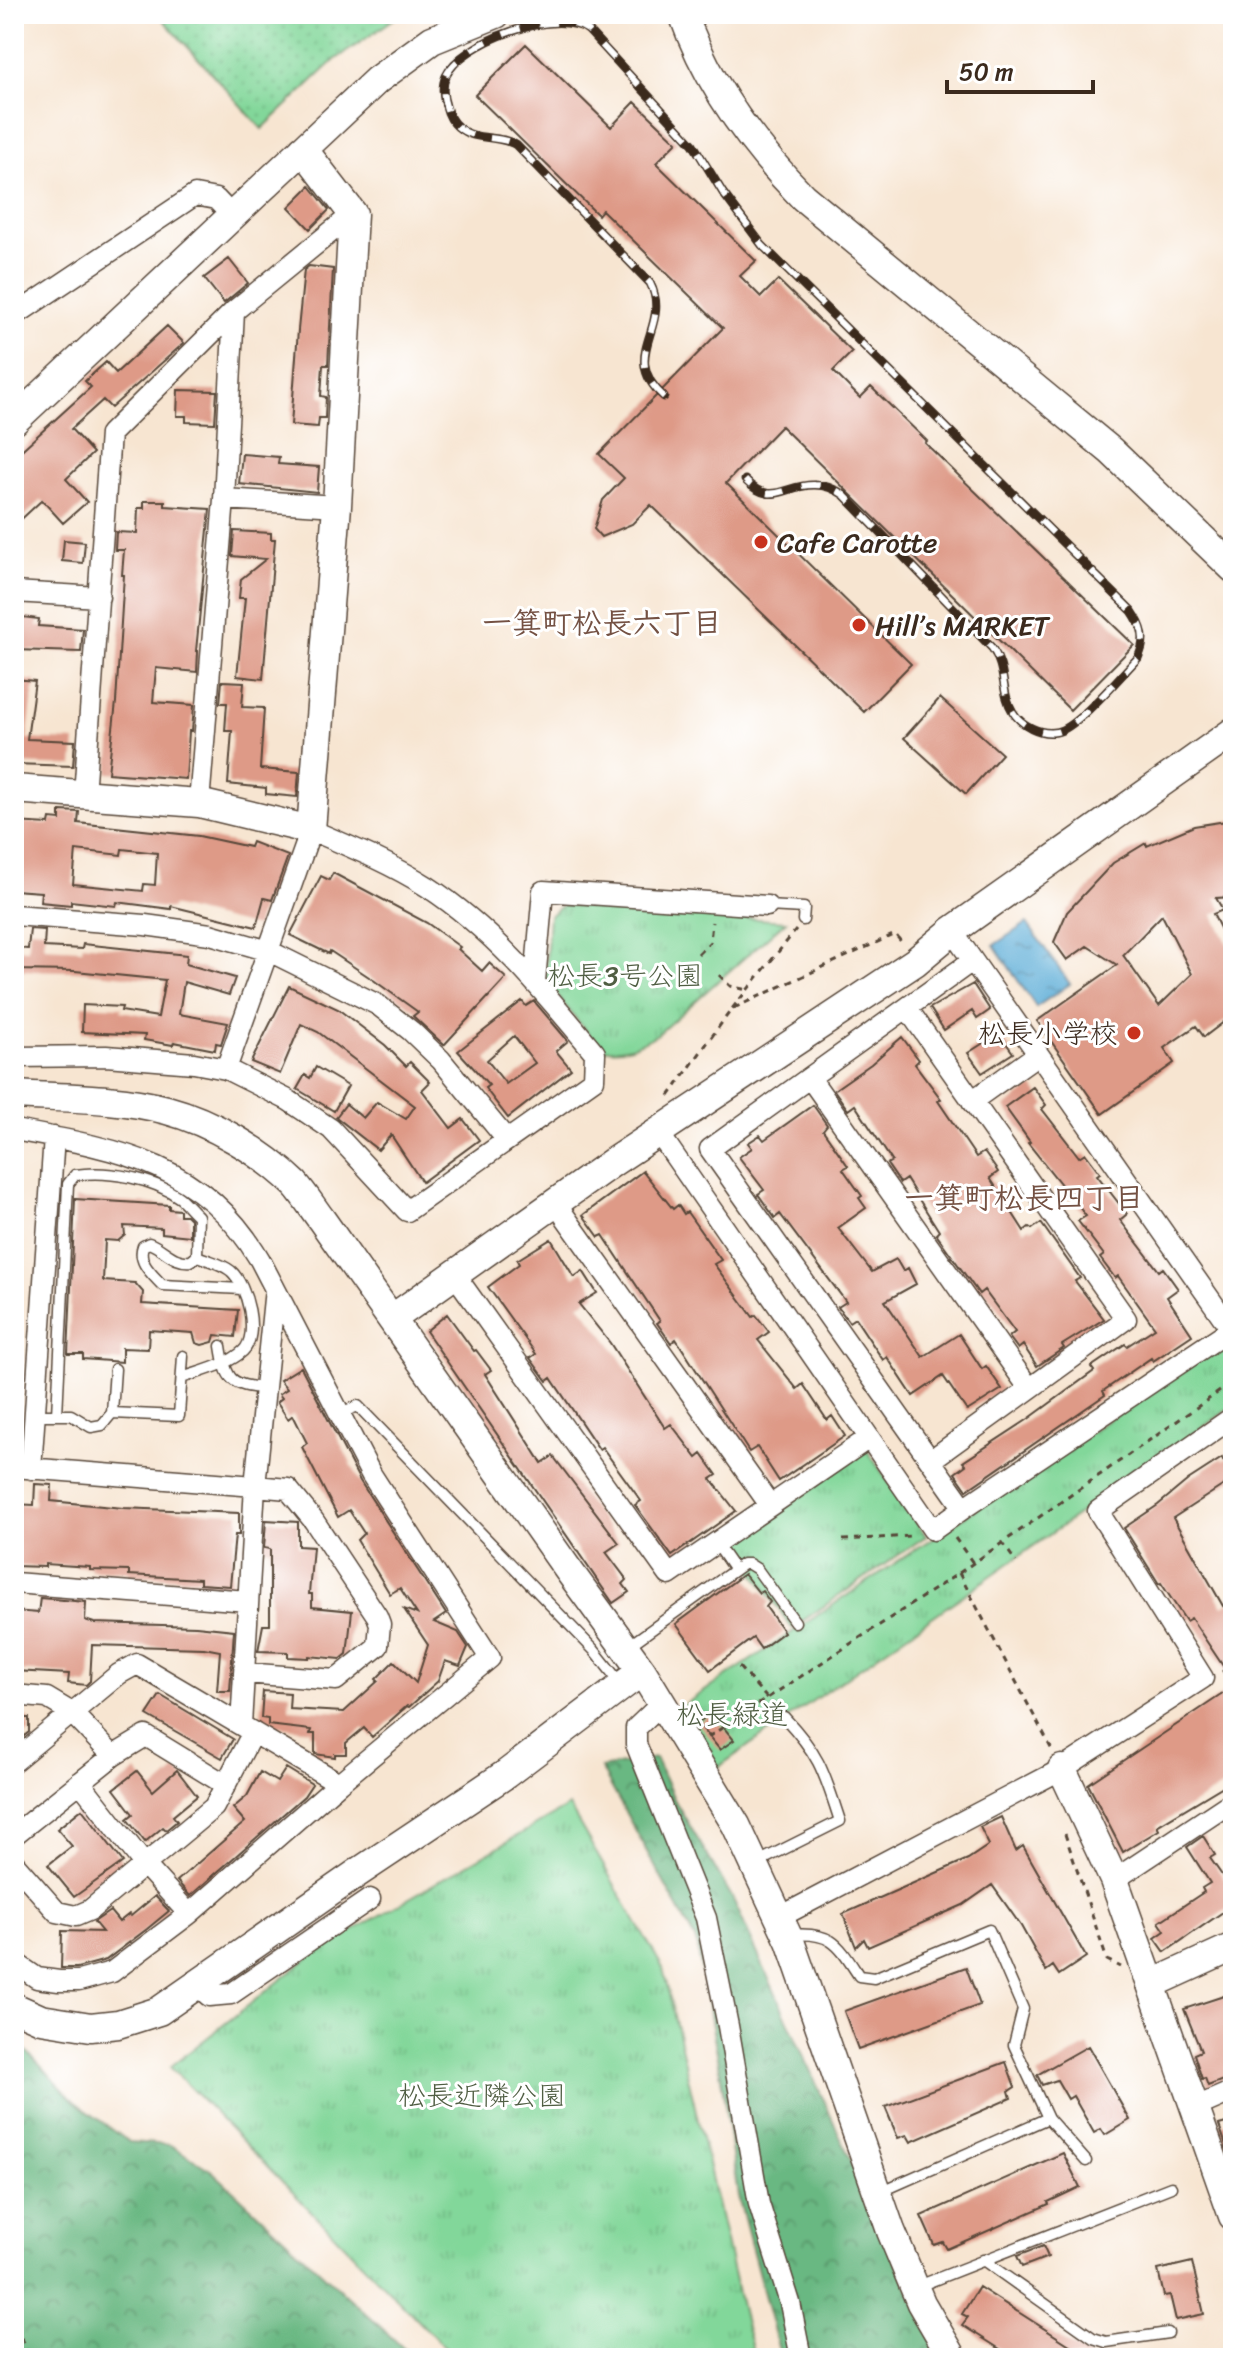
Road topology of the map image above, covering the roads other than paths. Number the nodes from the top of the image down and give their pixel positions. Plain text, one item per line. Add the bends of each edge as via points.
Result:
1 (496, 14) edge
2 (683, 14) edge
3 (303, 149) junction
4 (353, 214) junction
5 (233, 217) junction
6 (234, 311) junction
7 (14, 316) edge
8 (14, 421) edge
9 (224, 499) junction
10 (337, 506) junction
11 (1233, 568) edge
12 (14, 592) edge
13 (99, 597) junction
14 (1233, 732) edge
15 (14, 789) edge
16 (84, 795) junction
17 (199, 803) junction
18 (311, 830) junction
19 (767, 906) joint
20 (14, 915) edge
21 (803, 920) road end
22 (952, 931) junction
23 (269, 951) junction
24 (972, 961) junction
25 (535, 981) junction
26 (907, 1008) junction
27 (1038, 1054) junction
28 (14, 1057) edge
29 (226, 1069) junction
30 (810, 1078) junction
31 (14, 1095) edge
32 (972, 1101) junction
33 (659, 1120) junction
34 (14, 1130) edge
35 (54, 1137) junction
36 (507, 1140) junction
37 (556, 1204) junction
38 (197, 1256) junction
39 (455, 1275) junction
40 (242, 1289) junction
41 (275, 1289) junction
42 (393, 1318) junction
43 (221, 1346) dead end
44 (183, 1356) dead end
45 (224, 1362) junction
46 (115, 1369) dead end
47 (182, 1378) junction
48 (265, 1388) junction
49 (1029, 1388) junction
50 (112, 1413) junction
51 (340, 1413) junction
52 (34, 1415) junction
53 (57, 1415) junction
54 (1233, 1417) edge
55 (869, 1438) junction
56 (931, 1460) junction
57 (22, 1468) edge
58 (255, 1486) junction
59 (770, 1505) junction
60 (964, 1508) junction
61 (716, 1543) junction
62 (734, 1569) junction
63 (14, 1583) edge
64 (248, 1601) junction
65 (795, 1622) dead end
66 (630, 1668) junction
67 (244, 1673) junction
68 (14, 1695) edge
69 (662, 1703) junction
70 (72, 1713) junction
71 (784, 1717) dead end
72 (247, 1728) junction
73 (113, 1756) junction
74 (14, 1761) edge
75 (1062, 1769) junction
76 (80, 1782) junction
77 (339, 1783) junction
78 (226, 1785) junction
79 (1233, 1801) edge
80 (16, 1829) edge
81 (14, 1863) edge
82 (755, 1863) junction
83 (144, 1864) junction
84 (1114, 1880) junction
85 (370, 1899) dead end
86 (189, 1914) junction
87 (784, 1926) junction
88 (1233, 1947) edge
89 (14, 1962) edge
90 (1151, 1981) junction
91 (196, 1984) junction
92 (14, 2007) edge
93 (1233, 2091) edge
94 (1194, 2108) junction
95 (1048, 2118) junction
96 (1086, 2161) dead end
97 (1171, 2187) dead end
98 (878, 2193) junction
99 (1233, 2216) edge
100 (983, 2260) junction
101 (915, 2287) junction
102 (1168, 2333) dead end
103 (801, 2358) edge
104 (953, 2358) edge

1 - 3 street via 432,40 377,80
2 - 11 street via 731,109 777,171 1111,451
3 - 4 street
3 - 5 street
4 - 6 street
4 - 10 street
5 - 7 street via 216,199 195,195
5 - 8 street
6 - 9 street
6 - 13 street via 110,434
9 - 10 street
9 - 17 street
10 - 18 street
12 - 13 street
13 - 16 street
14 - 22 street
15 - 16 street
16 - 17 street
17 - 18 street
18 - 23 street
18 - 25 street via 427,887
19 - 21 lane via 804,908
19 - 25 street via 543,891
20 - 23 street via 210,934
22 - 24 street
22 - 33 street via 915,962
23 - 29 street
23 - 36 street via 378,1005 400,1022 441,1060
24 - 26 street
24 - 27 street
25 - 36 street via 595,1053 594,1079
26 - 30 street
26 - 32 street
27 - 32 street
27 - 60 street via 1231,1329
28 - 29 street via 106,1056
29 - 36 street via 331,1129 407,1211
30 - 49 street
30 - 56 street via 710,1149
31 - 42 street via 138,1104 168,1110 223,1134 295,1185
32 - 49 street via 1126,1319
33 - 37 street
33 - 55 street
34 - 35 street
35 - 41 street via 135,1158 192,1184 244,1233
35 - 52 street
37 - 39 street
37 - 59 street
38 - 40 lane via 233,1273
38 - 40 lane via 174,1260 149,1243 140,1253 162,1285
38 - 53 lane via 198,1216 179,1198 116,1174 75,1175 68,1184
39 - 42 street
39 - 61 street via 669,1575
40 - 45 lane via 251,1314 251,1339 247,1348
41 - 48 street
41 - 51 street
42 - 66 street
43 - 45 lane
44 - 47 lane
45 - 47 lane
45 - 48 lane via 235,1383
46 - 50 lane
47 - 50 lane via 179,1416
48 - 58 street
49 - 56 street
50 - 53 lane via 102,1425 91,1427 71,1415
51 - 66 lane via 358,1406 594,1650
51 - 77 street via 371,1474 490,1658
52 - 53 lane
52 - 57 street
54 - 75 street via 1098,1511 1203,1678
55 - 59 street
55 - 60 street via 938,1526
56 - 60 street
57 - 58 street
58 - 64 street
58 - 67 street via 288,1489 377,1616 380,1635 378,1646 336,1680
59 - 61 street
61 - 62 lane
62 - 65 lane via 743,1564 757,1569
62 - 66 lane
63 - 64 street
64 - 67 street
66 - 69 street
66 - 91 street via 506,1774
67 - 72 street
68 - 70 street via 47,1698
69 - 82 street
69 - 103 street via 636,1728 636,1744 706,1918 759,2204
70 - 72 street via 137,1664
70 - 73 street
70 - 74 street
71 - 82 lane via 822,1766 840,1821
72 - 77 street
72 - 78 street
73 - 76 street
73 - 78 street via 146,1736
75 - 84 street
75 - 87 street
76 - 80 street
76 - 83 street
77 - 86 street
78 - 83 street via 214,1807
79 - 84 street
81 - 83 street via 57,1912 76,1916
82 - 87 street
83 - 86 street
84 - 90 street
85 - 91 street via 231,1994 209,1996
86 - 89 street via 97,1978 37,1978
87 - 95 lane via 825,1936 837,1943 859,1976 874,1978 989,1930 1023,2009 1014,2045
87 - 98 street
88 - 90 street
90 - 94 street
91 - 92 street via 159,2011 118,2024 66,2025
93 - 94 street
94 - 99 street
95 - 96 lane
95 - 98 lane
97 - 100 lane
98 - 101 street
100 - 101 lane
100 - 102 lane via 1093,2338 1106,2342
101 - 104 street

